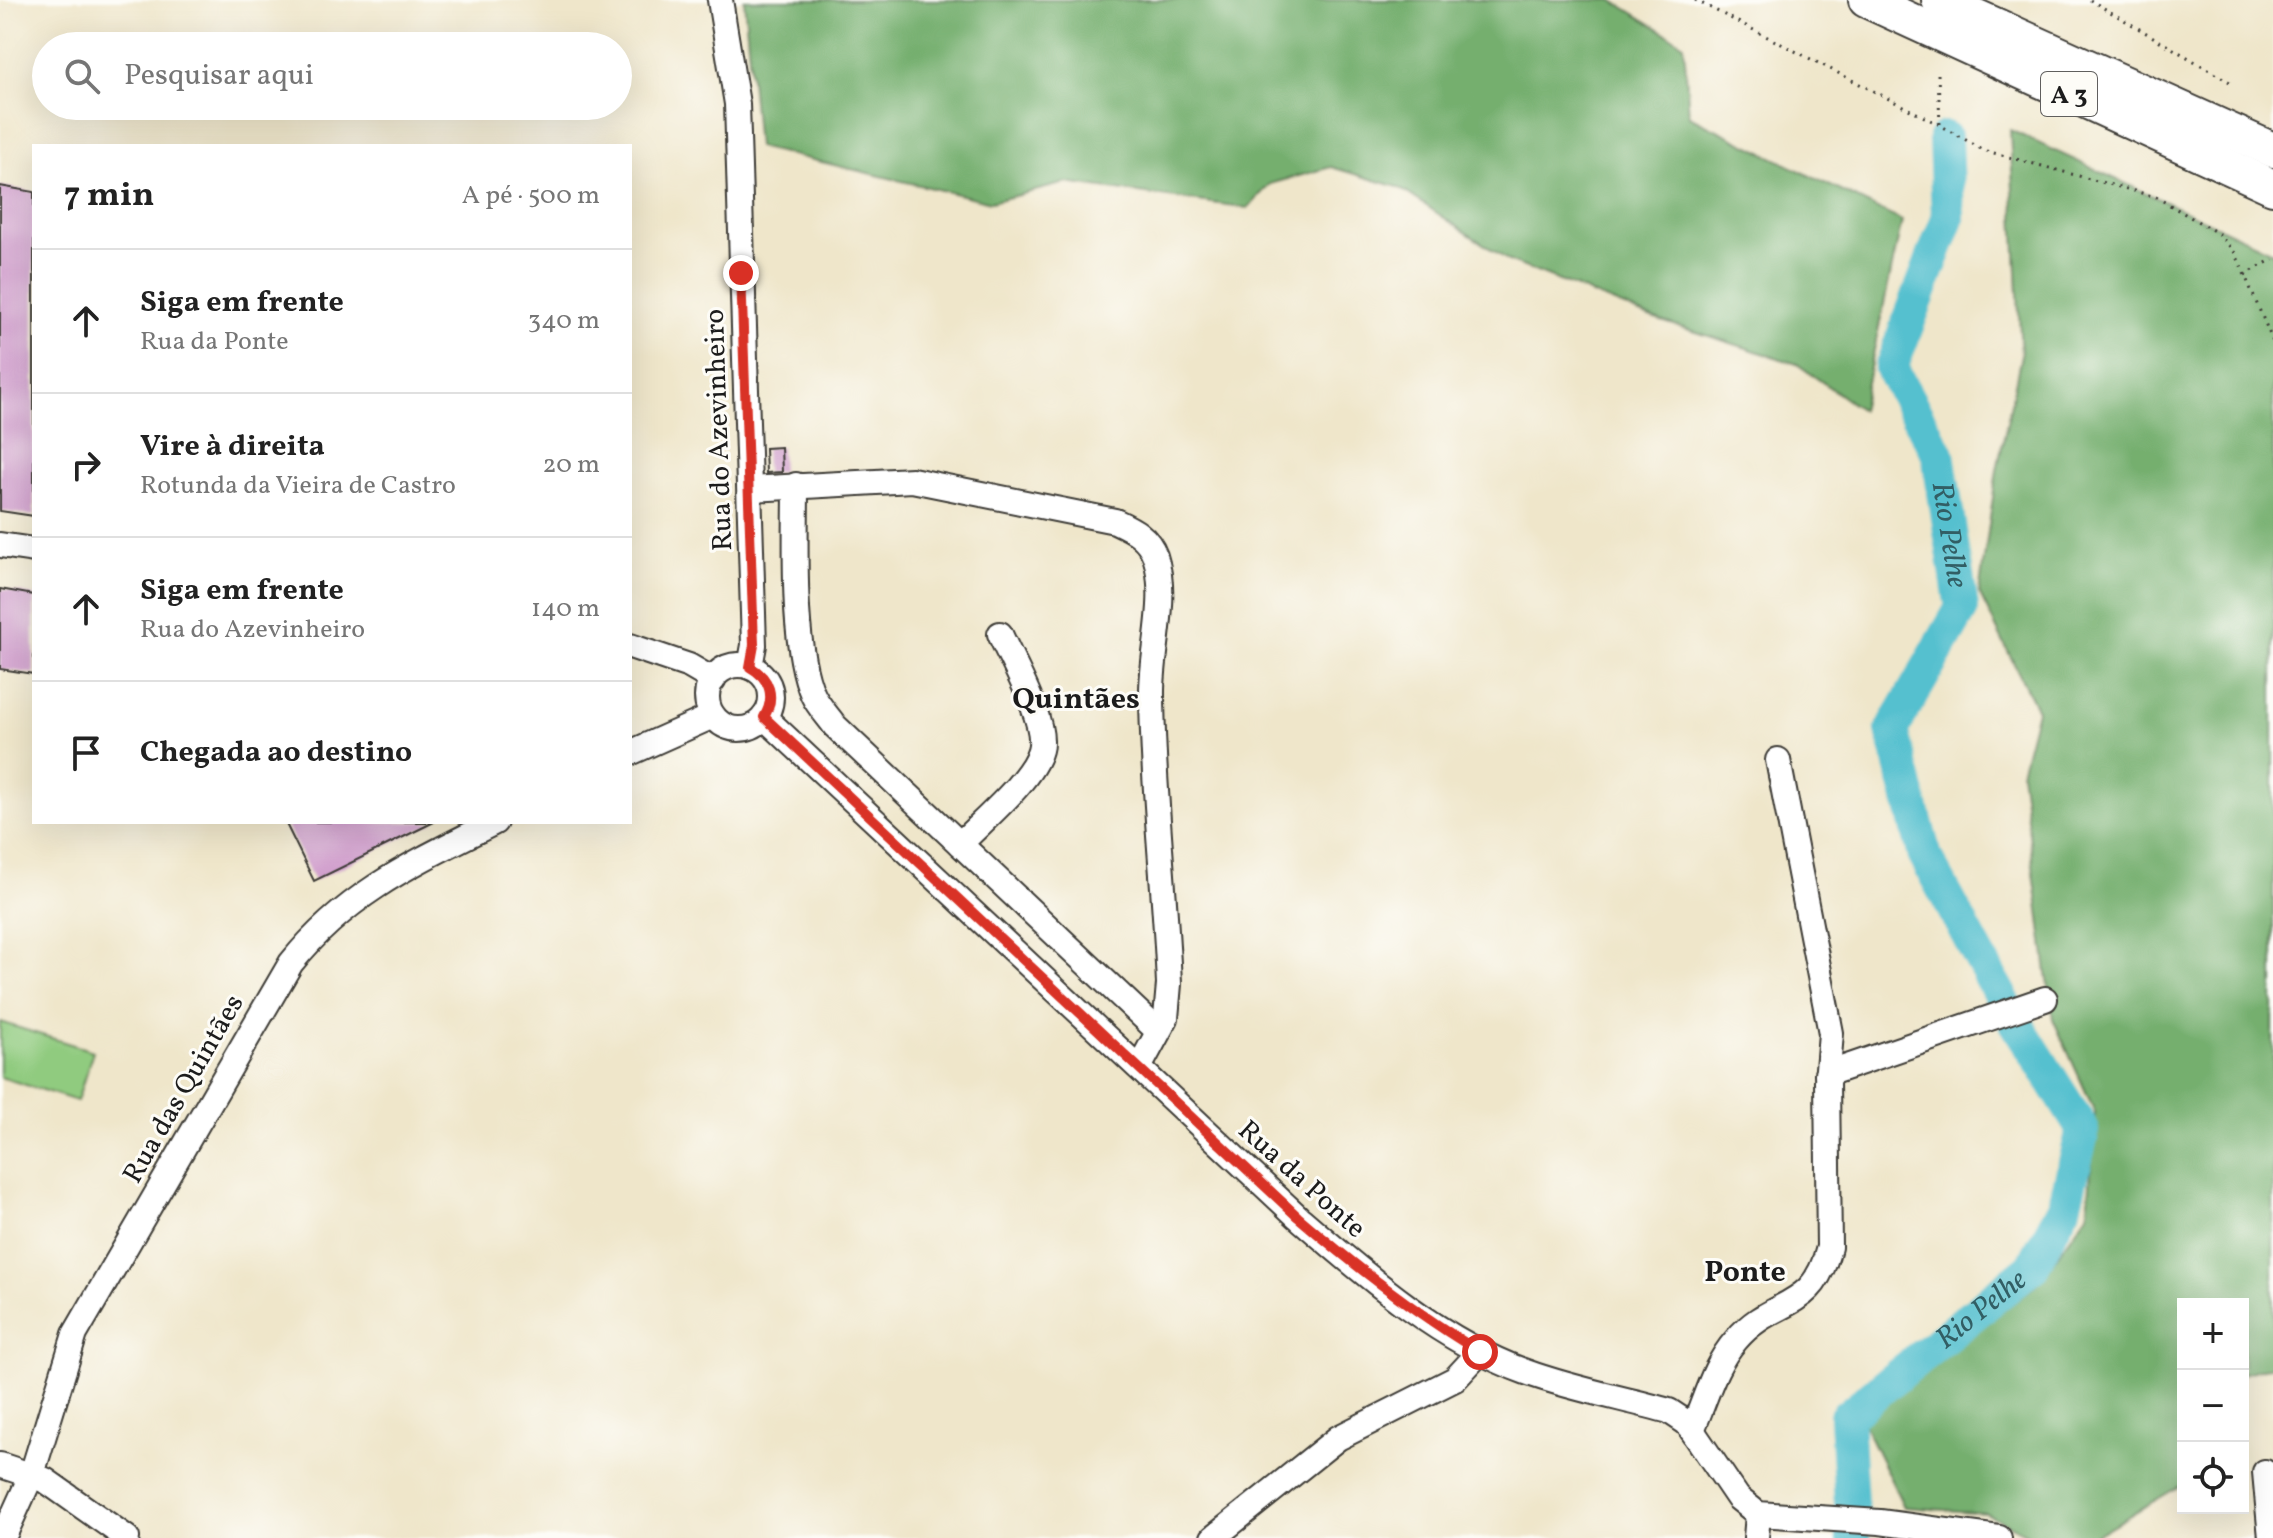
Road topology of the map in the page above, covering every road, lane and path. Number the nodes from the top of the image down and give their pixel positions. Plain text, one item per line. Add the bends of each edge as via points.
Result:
1 (720, 0) edge
2 (1695, 0) edge
3 (1866, 0) edge
4 (1939, 0) edge
5 (2090, 0) edge
6 (1938, 74) dead end
7 (2235, 85) dead end
8 (1940, 125) junction
9 (2273, 150) edge
10 (2273, 187) edge
11 (2273, 259) edge
12 (2245, 275) junction
13 (2273, 342) edge
14 (796, 485) junction
15 (751, 489) junction
16 (0, 545) edge
17 (32, 550) edge
18 (1000, 634) dead end
19 (632, 647) edge
20 (750, 667) junction
21 (713, 680) junction
22 (713, 716) junction
23 (764, 717) junction
24 (632, 752) edge
25 (1778, 760) dead end
26 (491, 824) edge
27 (960, 844) junction
28 (2045, 999) dead end
29 (1158, 1031) junction
30 (1140, 1066) junction
31 (1827, 1074) junction
32 (1480, 1352) junction
33 (1692, 1430) junction
34 (0, 1465) edge
35 (2265, 1472) dead end
36 (32, 1474) junction
37 (1757, 1526) edge
38 (3, 1538) edge
39 (127, 1538) edge
40 (1213, 1538) edge
41 (1999, 1538) edge
42 (2271, 1538) edge

1 - 15 street, Rua do Azevinheiro via 737,104
2 - 8 path
3 - 10 highway, A 3
4 - 9 highway, A 3
5 - 7 path
6 - 8 path
8 - 12 path via 1983,150 2156,197 2219,234
11 - 12 path
12 - 13 path
14 - 15 street
14 - 27 street via 796,580 814,697 835,726
14 - 29 street via 912,480 1115,521 1140,533 1154,554 1160,588 1151,675 1153,771 1169,984 1166,1018
15 - 20 street, Rua do Azevinheiro
16 - 17 street
18 - 27 street via 1040,725 1041,748 1030,769
19 - 21 street
20 - 21 street via 730,667
20 - 23 street via 764,677 771,693
21 - 22 street via 708,698
22 - 23 street via 738,729
22 - 24 street
23 - 30 street, Rua da Ponte
25 - 31 street via 1831,1033
26 - 36 street, Rua das Quintães via 364,892 291,963 75,1334
27 - 29 street
28 - 31 street
29 - 30 street
30 - 32 street, Rua da Ponte via 1337,1251
31 - 33 street via 1831,1219 1823,1271 1808,1292 1770,1312 1722,1356
32 - 33 street, Rua da Ponte via 1528,1373 1669,1411
32 - 40 street via 1455,1379 1338,1438
33 - 37 street, Rua da Ponte
34 - 36 street
35 - 42 street
36 - 38 street, Rua das Quintães
36 - 39 street
37 - 41 street, Rua da Ponte via 1835,1519

